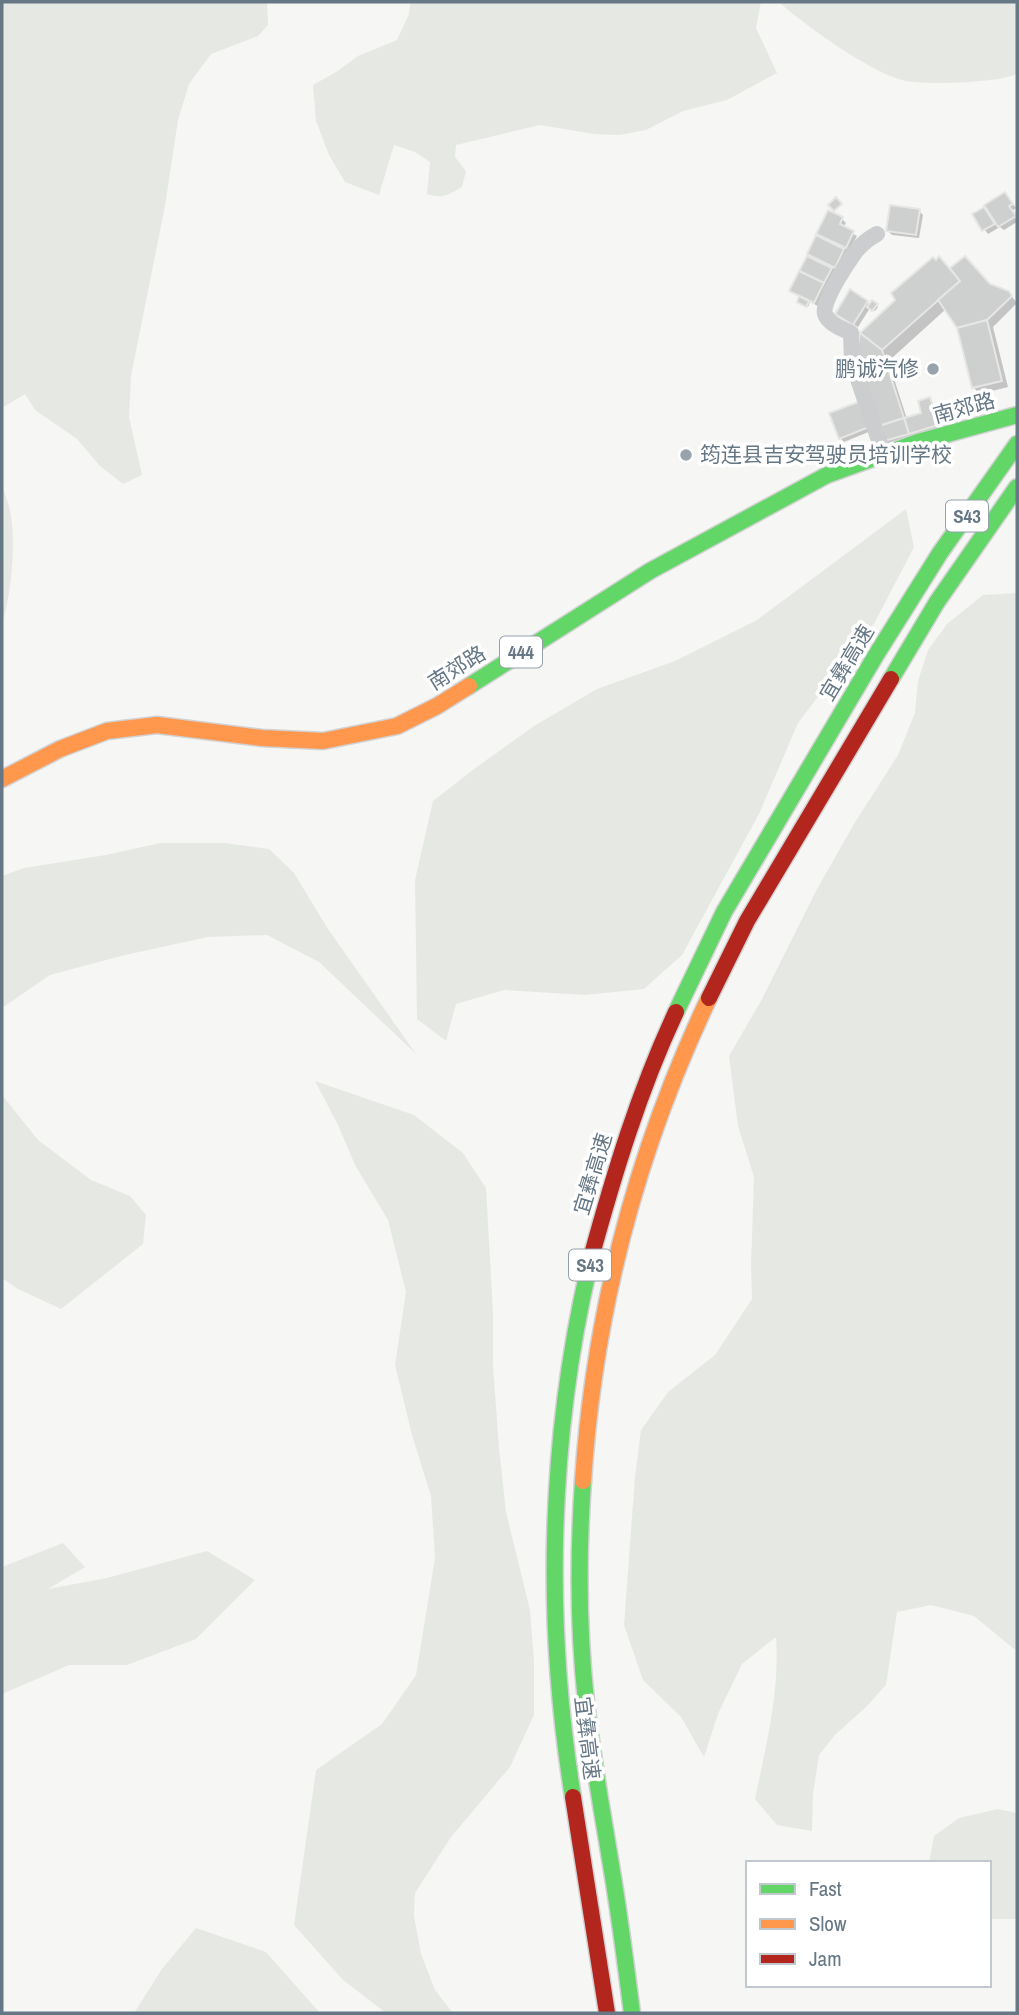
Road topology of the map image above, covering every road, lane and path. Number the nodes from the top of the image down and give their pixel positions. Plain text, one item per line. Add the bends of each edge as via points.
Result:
1 (877, 234) dead end
2 (1017, 415) edge
3 (1017, 444) edge
4 (884, 455) junction
5 (1017, 487) edge
6 (2, 779) edge
7 (607, 2013) edge
8 (632, 2013) edge

1 - 4 street via 856,252 825,302 825,314 830,322 851,333 852,362
2 - 4 main road, 南郊路 / 444
3 - 7 main road, 宜彝高速 / S43 via 916,588 725,909 651,1066 604,1208 574,1343 559,1458 555,1624 570,1776
4 - 6 main road, 南郊路 / 444 via 827,475 650,571 437,706 397,726 323,741 157,725 107,731
5 - 8 main road, 宜彝高速 / S43 via 937,602 747,921 674,1075 628,1215 609,1292 584,1460 580,1623 594,1772

